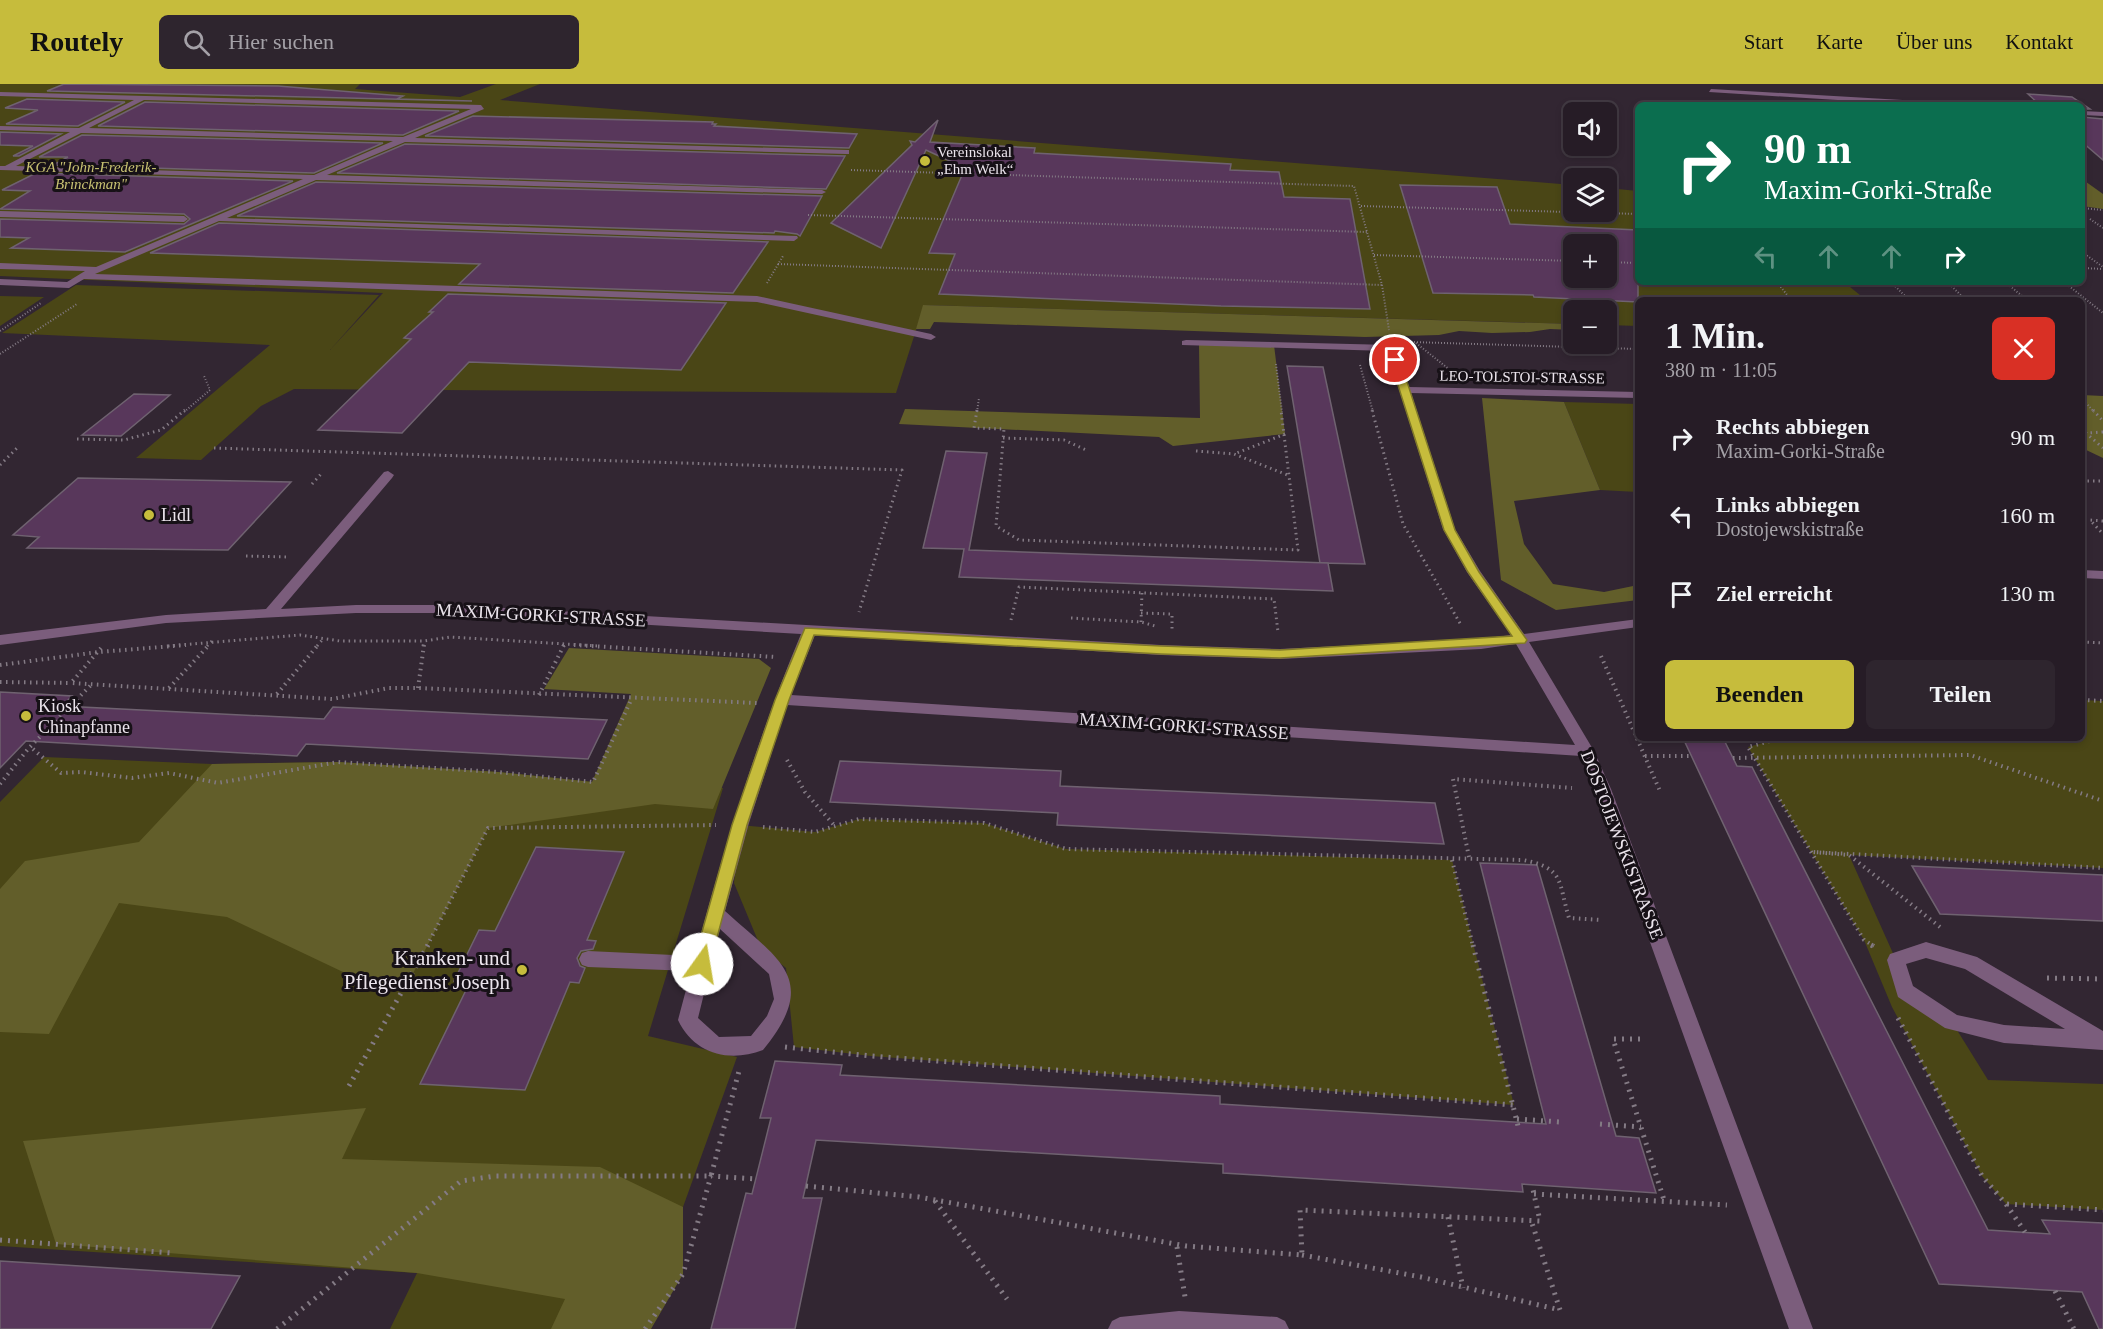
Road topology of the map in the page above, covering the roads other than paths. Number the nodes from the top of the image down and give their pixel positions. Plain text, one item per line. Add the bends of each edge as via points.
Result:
1 (1712, 91) edge
2 (0, 94) edge
3 (144, 98) junction
4 (1886, 102) edge
5 (2085, 113) edge
6 (2103, 114) edge
7 (0, 128) edge
8 (79, 130) junction
9 (407, 139) junction
10 (846, 152) dead end
11 (2, 170) edge
12 (316, 178) junction
13 (822, 192) dead end
14 (0, 214) edge
15 (184, 219) dead end
16 (217, 220) junction
17 (795, 238) dead end
18 (0, 266) edge
19 (98, 269) junction
20 (82, 276) junction
21 (0, 282) edge
22 (931, 337) dead end
23 (1186, 343) dead end
24 (1405, 390) junction
25 (1635, 395) edge
26 (388, 475) dead end
27 (2085, 574) edge
28 (2103, 575) edge
29 (271, 612) junction
30 (1635, 623) edge
31 (810, 630) junction
32 (0, 640) edge
33 (1521, 640) junction
34 (782, 700) junction
35 (1586, 752) junction
36 (714, 912) junction
37 (588, 959) dead end
38 (702, 964) junction
39 (2102, 1040) edge
40 (1120, 1329) edge
41 (1277, 1329) edge
42 (1801, 1329) edge

1 - 4 street
2 - 3 street
3 - 8 street
3 - 9 street via 481,107
5 - 6 street
7 - 8 street
8 - 9 street
8 - 11 street
9 - 10 street
9 - 12 street
11 - 12 street
12 - 13 street
12 - 16 street
14 - 15 street
16 - 17 street
16 - 19 street
18 - 19 street
19 - 20 street
20 - 21 street via 69,285
20 - 22 street via 757,299
23 - 24 street, DOSTOJEWSKISTRASSE via 1391,345
24 - 25 street, LEO-TOLSTOI-STRASSE
24 - 33 street, DOSTOJEWSKISTRASSE via 1449,530
26 - 29 street
27 - 28 street
29 - 31 street, MAXIM-GORKI-STRASSE via 451,609
29 - 32 street, MAXIM-GORKI-STRASSE
30 - 33 street, MAXIM-GORKI-STRASSE
31 - 33 street, MAXIM-GORKI-STRASSE via 1280,654
31 - 34 street
33 - 35 street, DOSTOJEWSKISTRASSE
34 - 35 street, MAXIM-GORKI-STRASSE
34 - 36 street
35 - 42 street, DOSTOJEWSKISTRASSE via 1603,789
36 - 38 street
36 - 38 street via 777,970 783,999 775,1021 756,1044 727,1049 704,1041 687,1020
37 - 38 street
39 - 39 street via 2004,1034 1952,1022 1905,991 1896,960 1926,950 1970,963
40 - 41 street via 1146,1323 1189,1322

